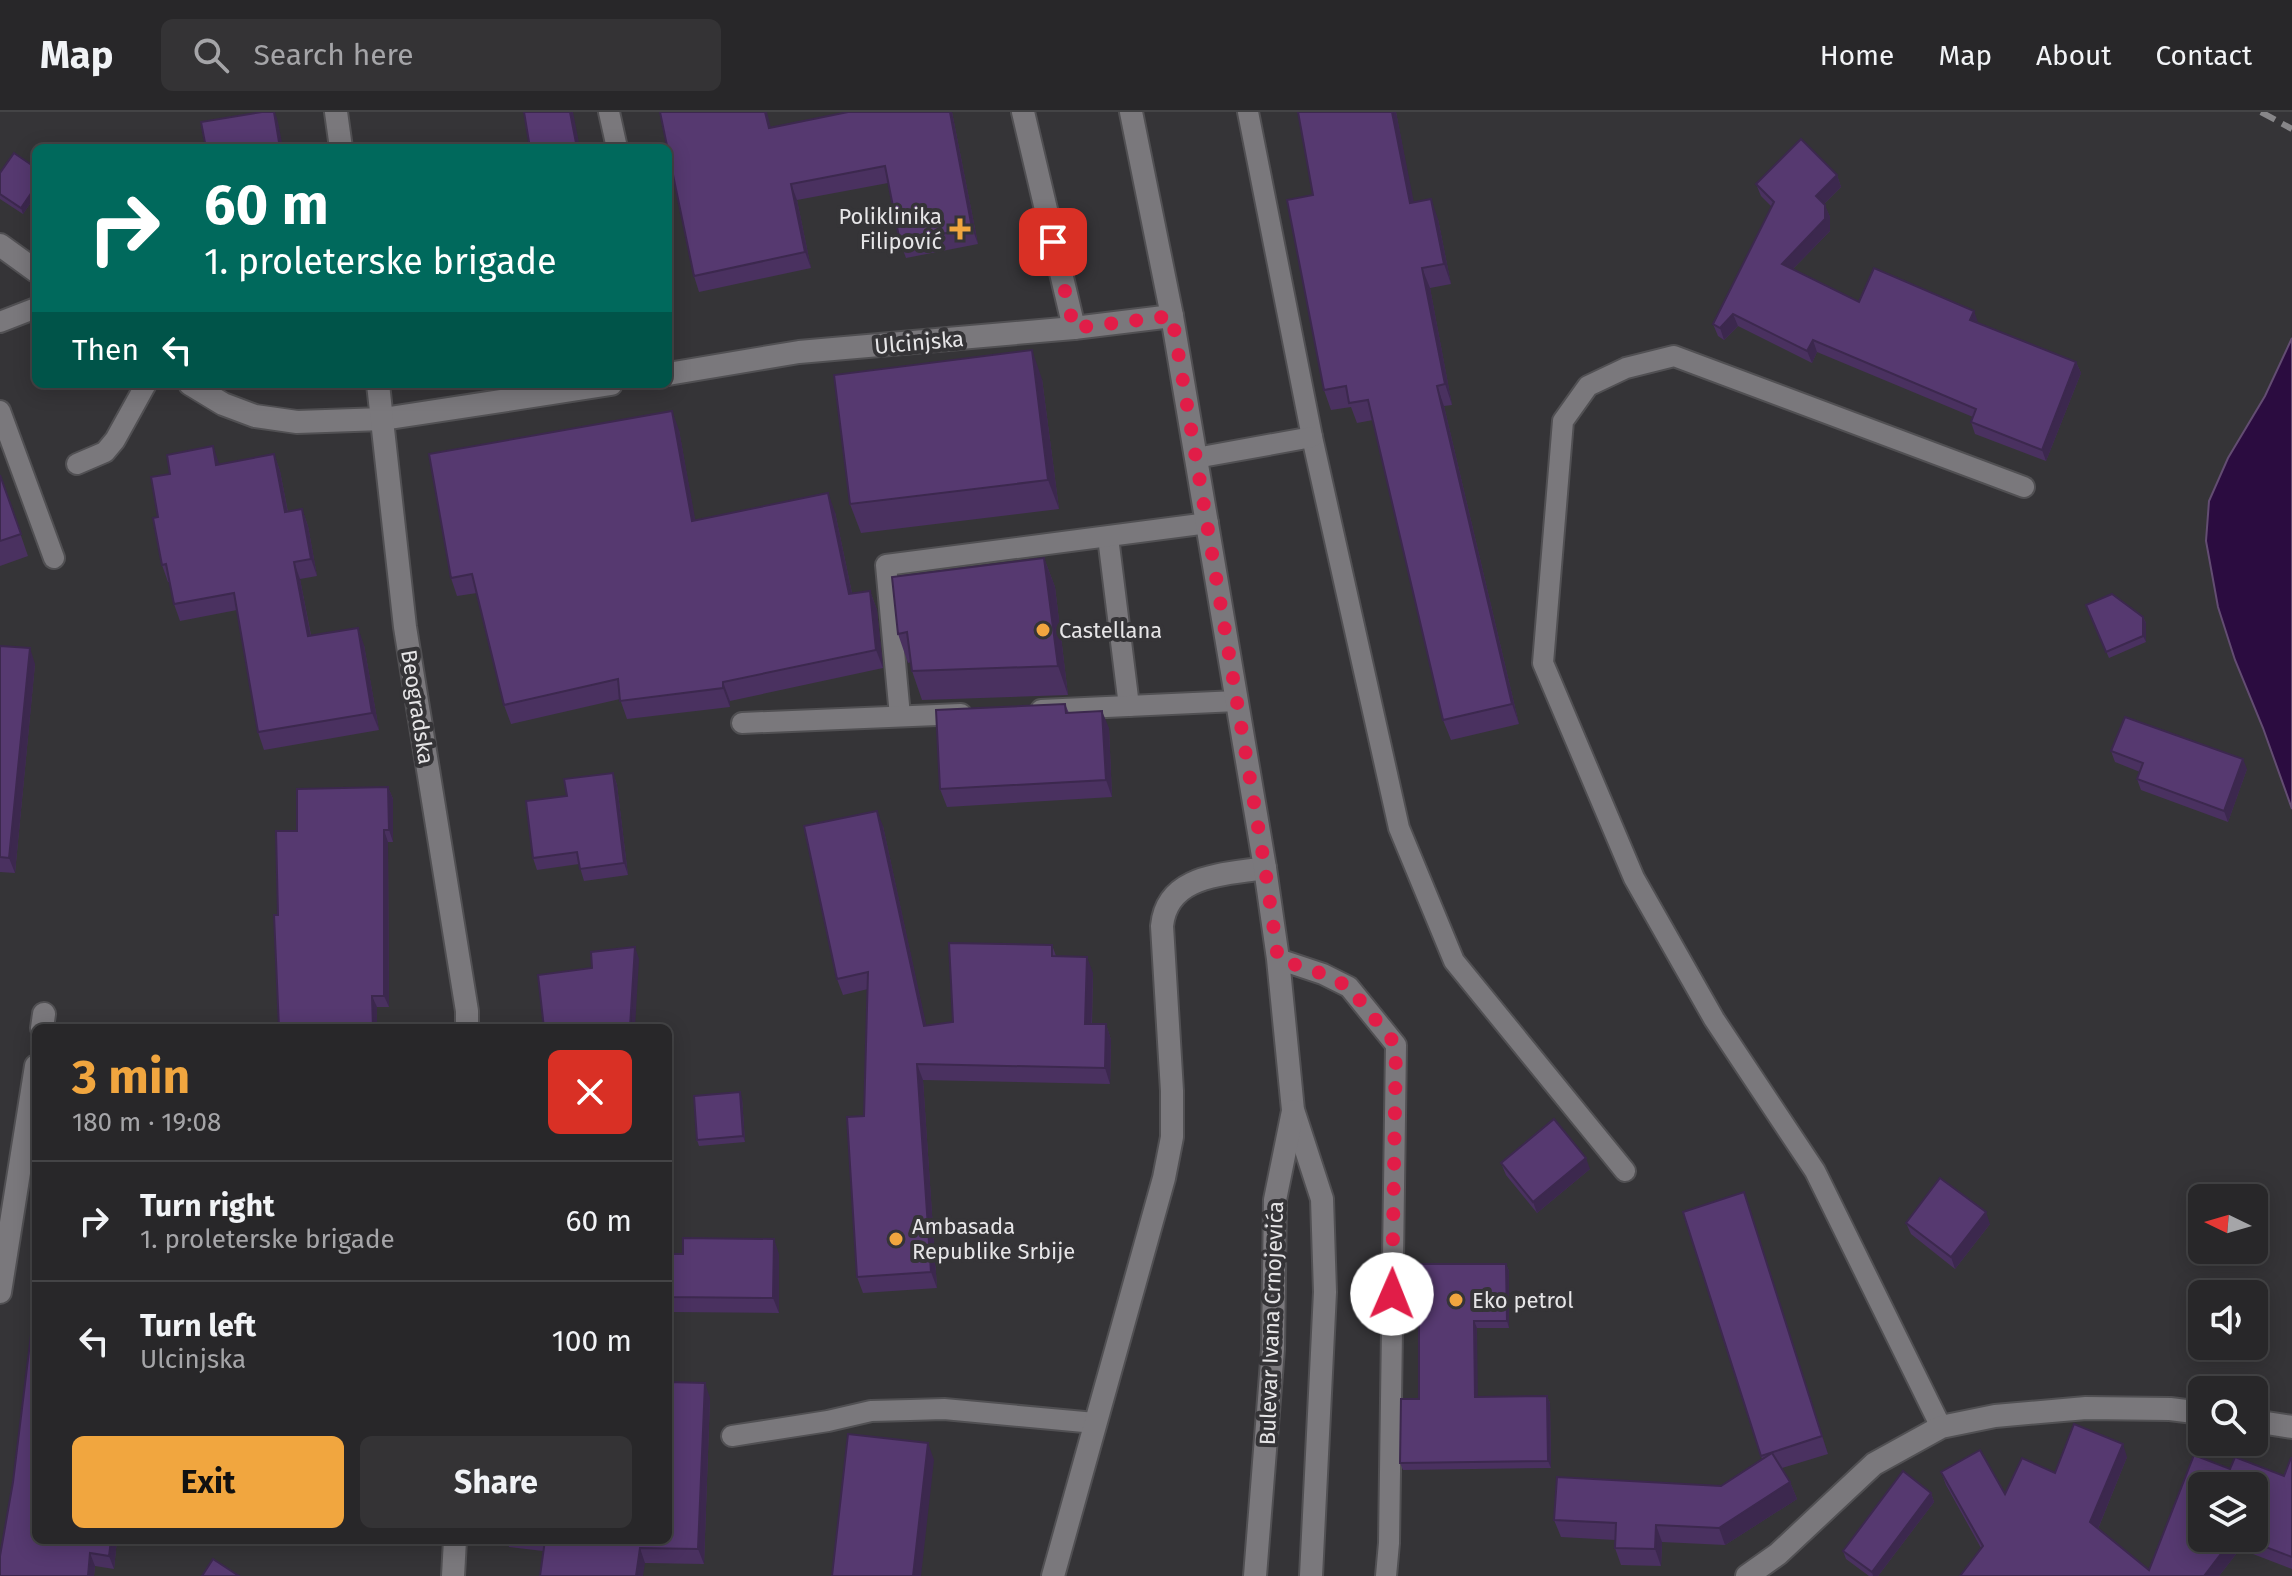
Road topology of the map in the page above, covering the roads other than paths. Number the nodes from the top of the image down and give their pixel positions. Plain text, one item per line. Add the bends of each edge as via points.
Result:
1 (336, 112) edge
2 (609, 112) edge
3 (1023, 112) edge
4 (1131, 112) edge
5 (1248, 112) edge
6 (340, 144) edge
7 (616, 144) edge
8 (0, 245) edge
9 (32, 268) edge
10 (32, 310) edge
11 (1172, 316) junction
12 (0, 322) edge
13 (1074, 328) junction
14 (672, 373) edge
15 (144, 388) edge
16 (197, 388) edge
17 (379, 388) edge
18 (585, 388) edge
19 (0, 411) edge
20 (383, 419) junction
21 (1312, 437) junction
22 (1196, 458) junction
23 (77, 464) dead end
24 (2024, 487) dead end
25 (1208, 523) junction
26 (1108, 537) junction
27 (54, 558) dead end
28 (1237, 701) junction
29 (1129, 706) junction
30 (1022, 711) edge
31 (977, 713) edge
32 (900, 716) junction
33 (742, 723) dead end
34 (1265, 868) junction
35 (1278, 959) junction
36 (467, 1024) edge
37 (32, 1091) edge
38 (1293, 1110) junction
39 (1625, 1171) dead end
40 (0, 1292) edge
41 (2188, 1411) edge
42 (1095, 1423) junction
43 (2268, 1423) edge
44 (1941, 1427) junction
45 (2292, 1427) edge
46 (732, 1436) dead end
47 (455, 1544) edge
48 (453, 1576) edge
49 (1053, 1576) edge
50 (1255, 1576) edge
51 (1311, 1576) edge
52 (1386, 1576) edge
53 (1747, 1576) edge

1 - 6 street
2 - 7 lane
3 - 13 street
4 - 11 street
5 - 21 lane
8 - 9 street
10 - 12 lane
11 - 13 street, Ulcinjska
11 - 22 street
13 - 14 street, Ulcinjska via 799,352
15 - 23 lane via 105,452
16 - 20 street via 255,416 297,422
17 - 20 street, Beogradska
18 - 20 street
19 - 27 lane
20 - 36 street, Beogradska via 405,627
21 - 22 lane
21 - 39 lane via 1399,828 1454,961
22 - 25 street
24 - 44 lane via 1674,356 1626,368 1588,386 1563,421 1543,663 1634,878 1714,1019 1815,1171
25 - 26 lane
25 - 28 street
26 - 29 lane
26 - 32 lane via 886,565
28 - 29 lane
28 - 34 street
29 - 30 lane
31 - 32 lane
32 - 33 lane
34 - 35 street
34 - 42 street via 1197,881 1165,905 1172,1137
35 - 38 street
35 - 52 lane via 1349,987 1396,1045
37 - 40 street
38 - 50 street, Bulevar Ivana Crnojevića via 1275,1200 1273,1349
38 - 51 street, Bulevar Ivana Crnojevića via 1322,1199 1325,1292
41 - 44 street via 2086,1408
42 - 46 lane via 944,1409 871,1411
42 - 49 street
43 - 45 street
44 - 53 street via 1874,1464 1778,1554
47 - 48 street

